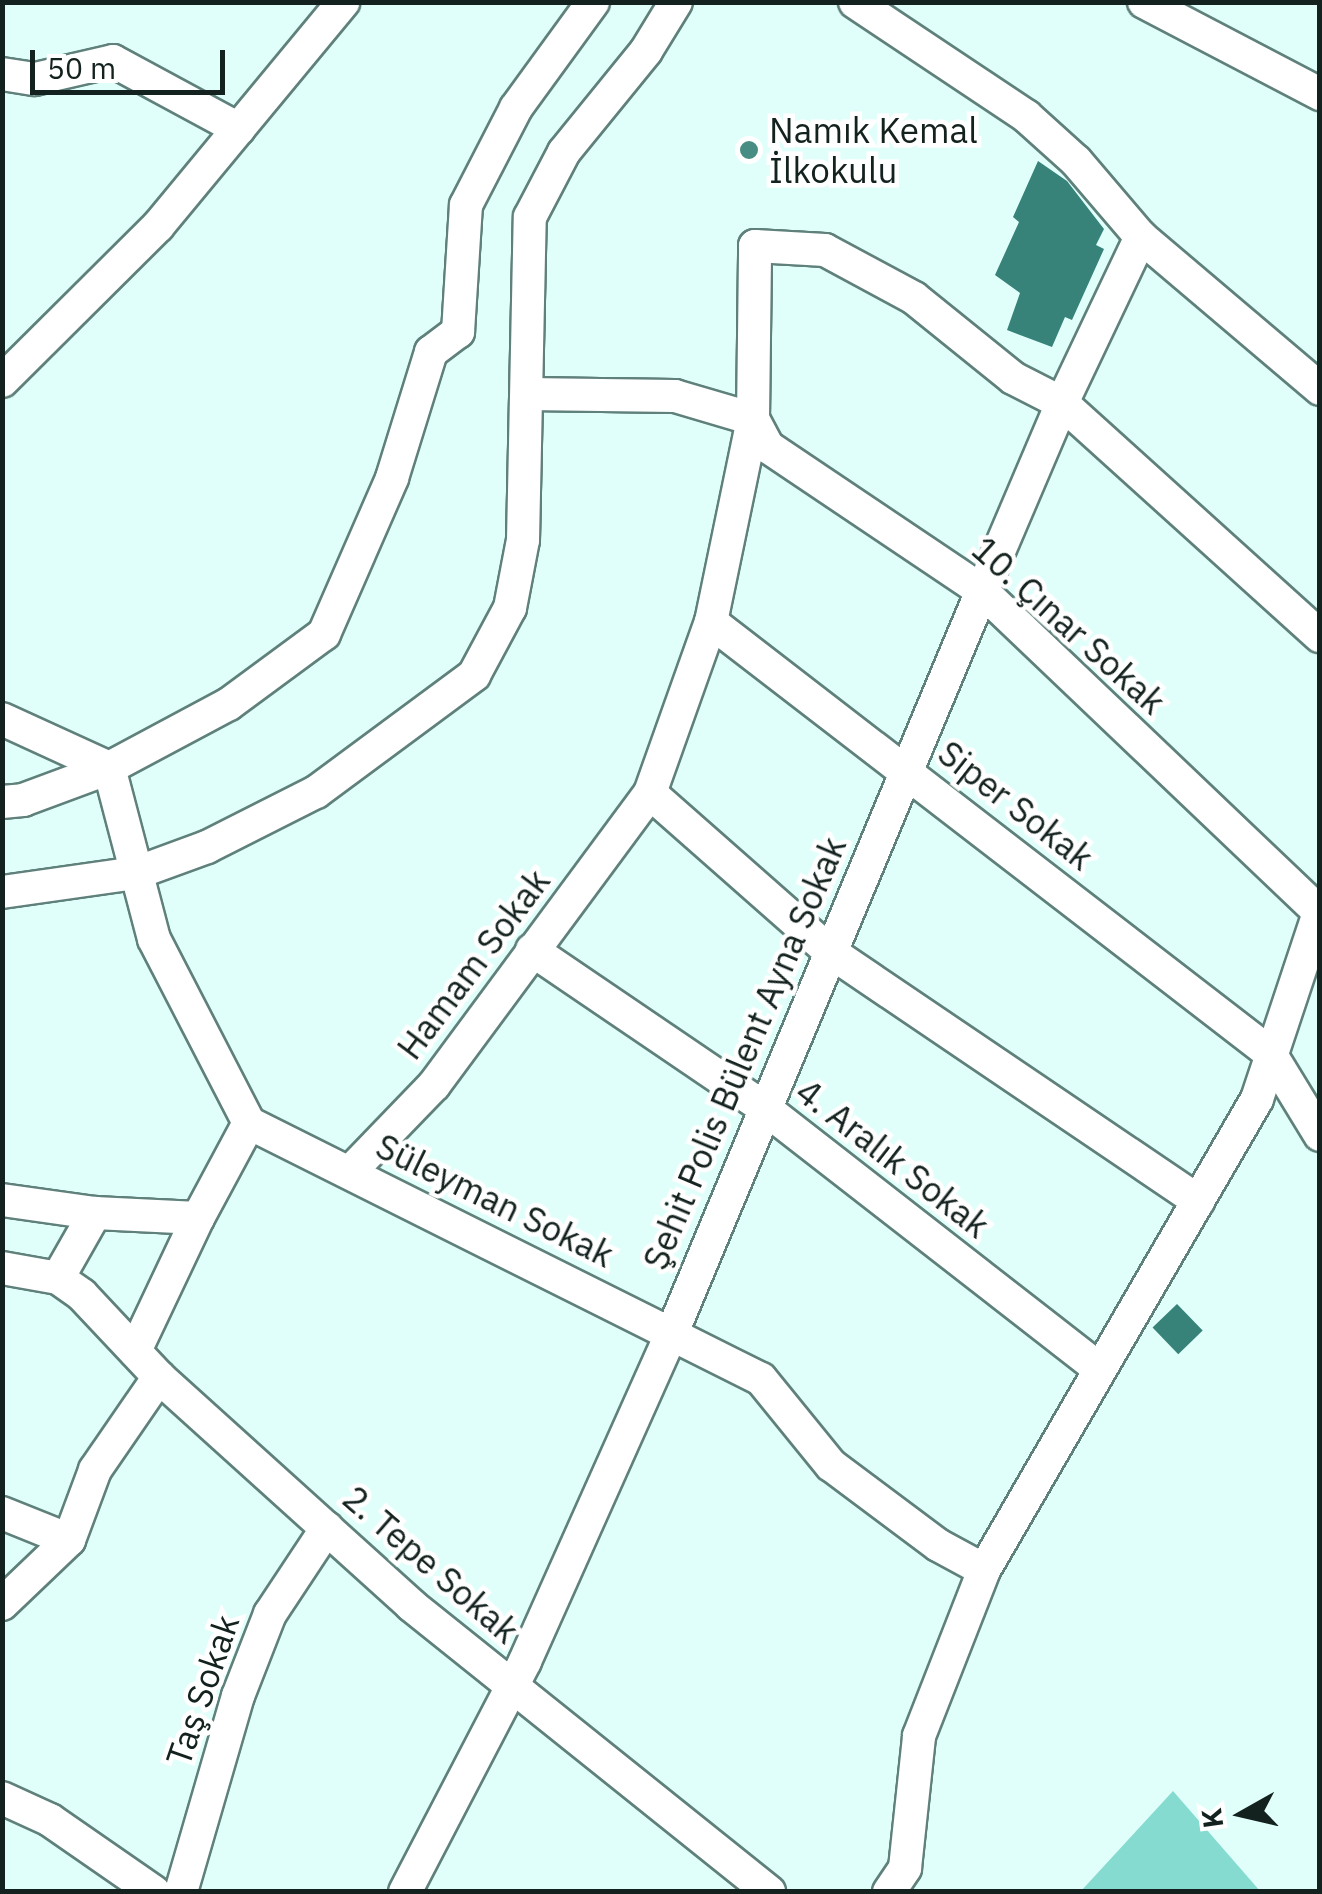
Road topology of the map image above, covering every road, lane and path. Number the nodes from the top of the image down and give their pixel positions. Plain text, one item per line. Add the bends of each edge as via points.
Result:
1 (593, 2) edge
2 (676, 2) edge
3 (855, 2) edge
4 (1144, 2) edge
5 (332, 6) edge
6 (2, 74) edge
7 (1320, 94) edge
8 (238, 129) junction
9 (1142, 237) junction
10 (2, 381) edge
11 (1320, 389) edge
12 (526, 394) junction
13 (1062, 403) junction
14 (753, 418) junction
15 (982, 591) junction
16 (711, 622) junction
17 (1320, 636) edge
18 (2, 720) edge
19 (109, 768) junction
20 (905, 770) junction
21 (650, 793) junction
22 (2, 802) edge
23 (136, 873) junction
24 (2, 892) edge
25 (1319, 911) edge
26 (532, 950) junction
27 (829, 951) junction
28 (1270, 1053) junction
29 (763, 1107) junction
30 (250, 1123) junction
31 (1320, 1135) edge
32 (350, 1172) junction
33 (2, 1200) edge
34 (1198, 1201) junction
35 (94, 1213) junction
36 (198, 1218) junction
37 (2, 1268) edge
38 (58, 1278) junction
39 (672, 1333) junction
40 (135, 1350) junction
41 (1100, 1370) junction
42 (159, 1376) junction
43 (2, 1513) edge
44 (327, 1528) junction
45 (69, 1540) junction
46 (984, 1570) junction
47 (2, 1604) edge
48 (512, 1686) junction
49 (2, 1798) edge
50 (154, 1892) edge
51 (181, 1892) edge
52 (405, 1892) edge
53 (770, 1892) edge
54 (890, 1892) edge

1 - 19 street via 516,108 466,206 458,332 431,352 392,478 324,634 229,704
2 - 12 street via 646,51 564,152 530,217
3 - 9 street via 1026,116 1076,160
4 - 7 street
5 - 8 street
6 - 8 street via 35,79 113,61
8 - 10 street via 158,226
9 - 11 street
9 - 13 street, Şehit Polis Bülent Ayna Sokak
12 - 14 street via 675,396
12 - 23 street via 517,574 510,608 474,675 316,792 207,847
13 - 14 street, Hamam Sokak via 1012,378 914,298 825,250 754,246
13 - 15 street, Şehit Polis Bülent Ayna Sokak
13 - 17 street
14 - 15 street, 10. Çınar Sokak via 768,447
14 - 16 street, Hamam Sokak
15 - 20 street, Şehit Polis Bülent Ayna Sokak
15 - 25 street, 10. Çınar Sokak
16 - 20 street, Siper Sokak
16 - 21 street, Hamam Sokak
18 - 19 street
19 - 22 street
19 - 23 street
20 - 27 street, Şehit Polis Bülent Ayna Sokak
20 - 28 street, Siper Sokak
21 - 26 street, Hamam Sokak
21 - 27 street
23 - 24 street
23 - 30 street via 154,938
25 - 28 street
26 - 29 street, 4. Aralık Sokak
26 - 32 street, Hamam Sokak via 434,1085
27 - 29 street, Şehit Polis Bülent Ayna Sokak
27 - 34 street
28 - 31 street
28 - 34 street via 1256,1099
29 - 39 street, Şehit Polis Bülent Ayna Sokak
29 - 41 street, 4. Aralık Sokak
30 - 32 street, Süleyman Sokak
30 - 36 street
32 - 39 street, Süleyman Sokak
33 - 35 street
34 - 41 street
35 - 36 street
35 - 38 street
36 - 40 street
37 - 38 street
38 - 40 street, 2. Tepe Sokak
39 - 46 street, Süleyman Sokak via 761,1379 831,1465 938,1545
39 - 48 street, Şehit Polis Bülent Ayna Sokak
40 - 42 street, 2. Tepe Sokak
41 - 46 street
42 - 44 street, 2. Tepe Sokak
42 - 45 street via 94,1470
43 - 45 street
44 - 48 street, 2. Tepe Sokak
44 - 51 street, Taş Sokak via 270,1614 238,1696
45 - 47 street
46 - 54 street via 919,1736 906,1868
48 - 52 street, Şehit Polis Bülent Ayna Sokak
48 - 53 street, 2. Tepe Sokak
49 - 50 street via 50,1820

